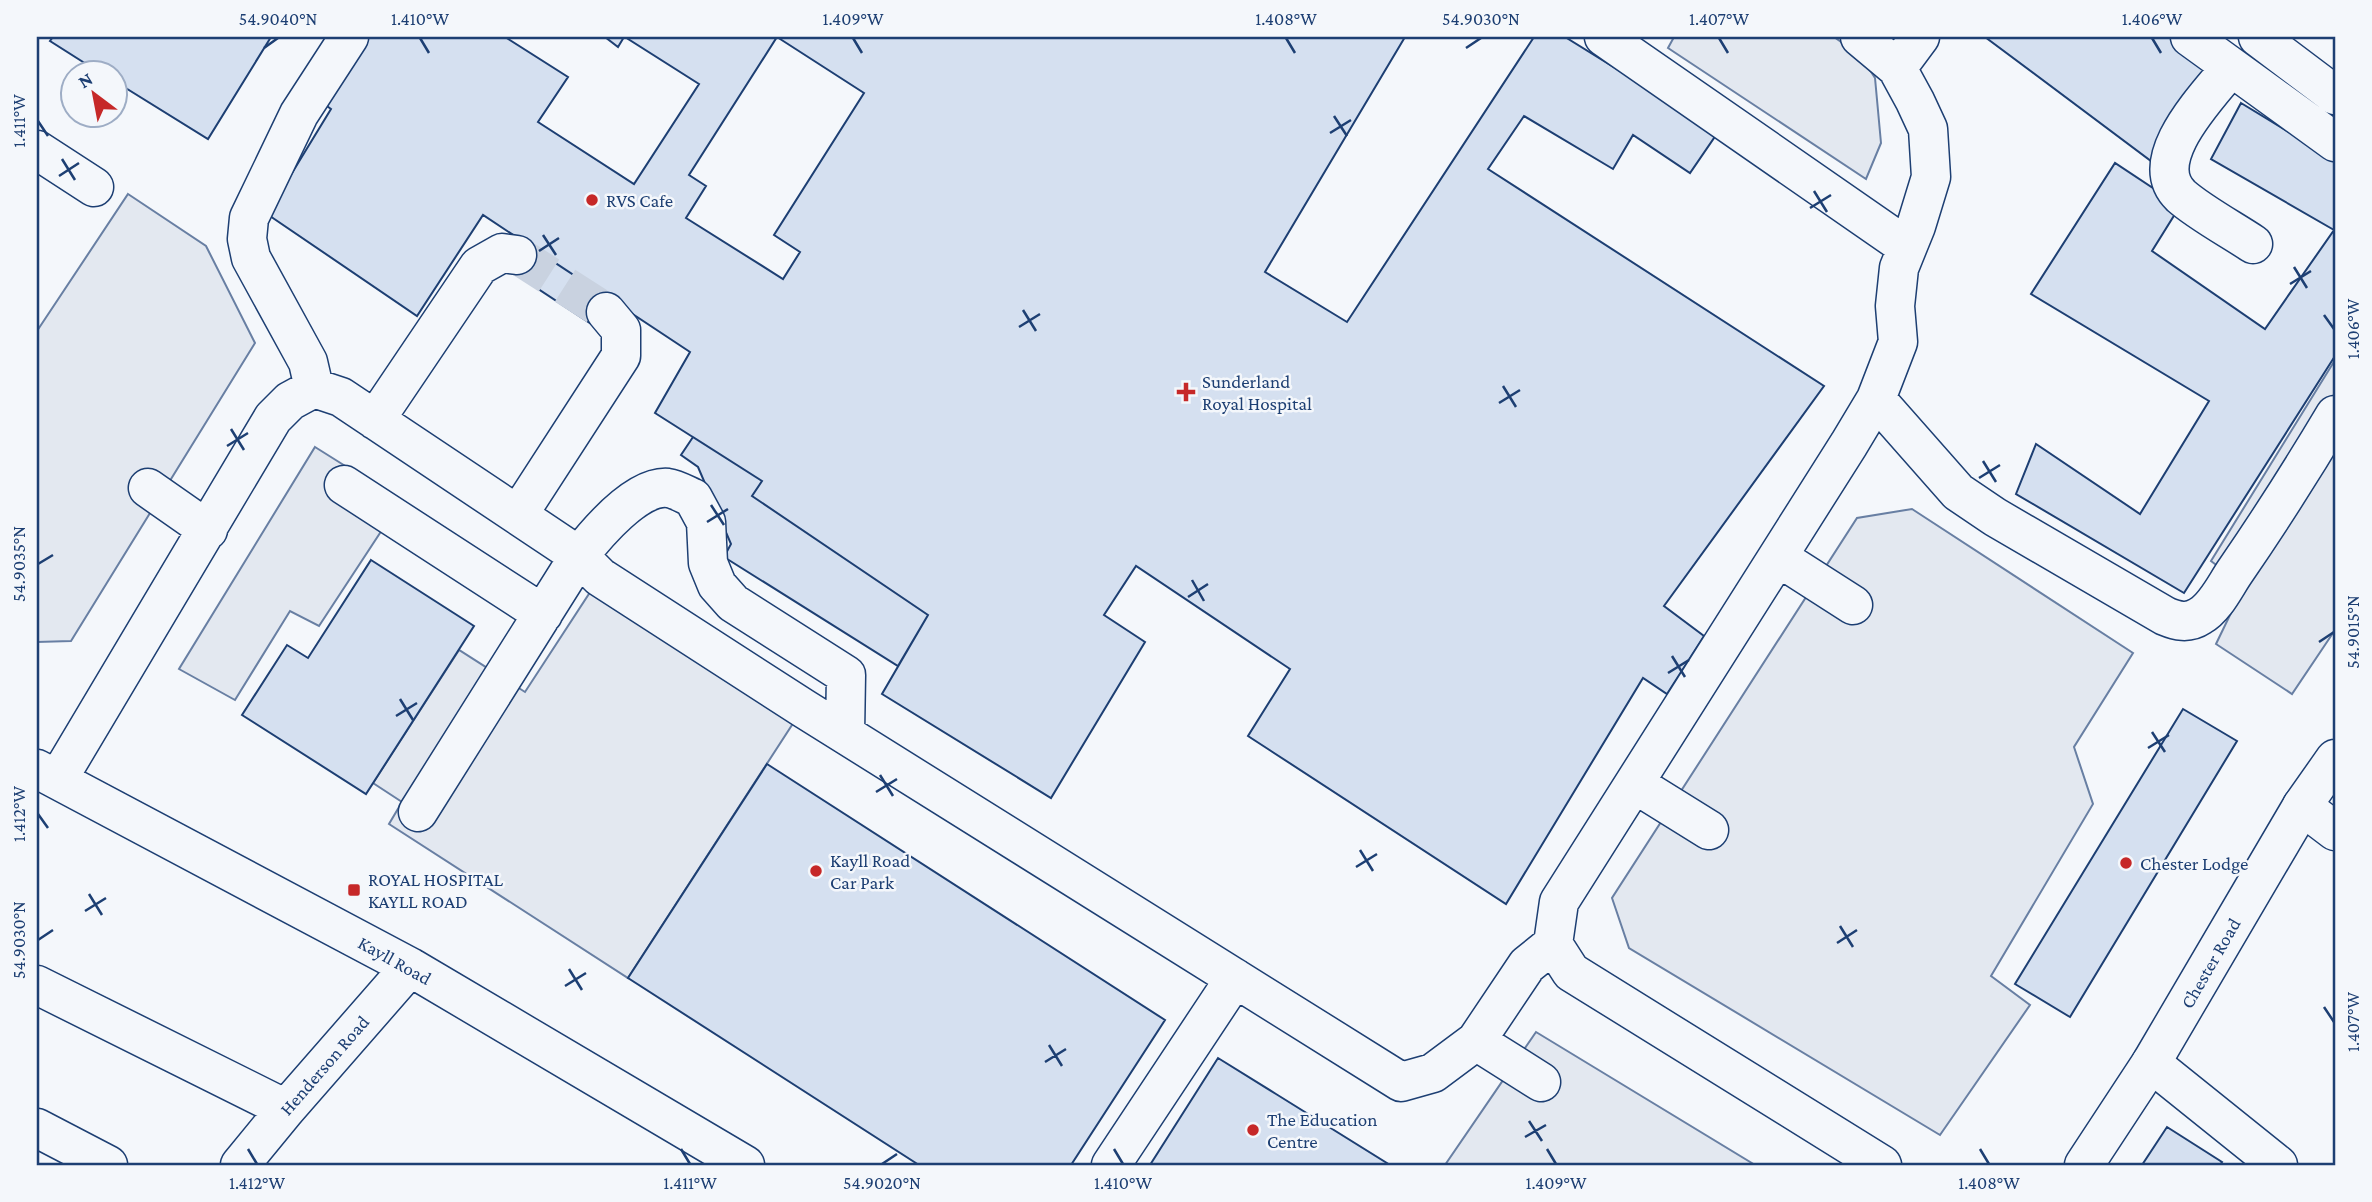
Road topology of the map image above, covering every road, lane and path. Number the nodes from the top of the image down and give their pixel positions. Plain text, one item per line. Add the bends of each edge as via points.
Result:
1 (349, 37) edge
2 (1604, 37) edge
3 (1860, 37) edge
4 (1920, 37) edge
5 (2190, 37) edge
6 (2258, 37) edge
7 (2231, 67) junction
8 (1897, 68) junction
9 (2335, 95) edge
10 (2335, 142) edge
11 (37, 150) edge
12 (94, 187) dead end
13 (2253, 244) dead end
14 (1907, 247) junction
15 (517, 255) dead end
16 (606, 312) tunnel mouth
17 (314, 388) junction
18 (1877, 399) junction
19 (2335, 415) edge
20 (376, 420) junction
21 (344, 485) dead end
22 (148, 488) dead end
23 (518, 515) junction
24 (208, 530) junction
25 (579, 556) junction
26 (1778, 557) junction
27 (1853, 605) dead end
28 (544, 614) junction
29 (845, 734) junction
30 (2335, 759) edge
31 (47, 774) edge
32 (1635, 784) junction
33 (2302, 806) junction
34 (418, 812) dead end
35 (1709, 830) dead end
36 (2335, 831) edge
37 (1553, 944) junction
38 (410, 967) junction
39 (1235, 978) junction
40 (37, 985) edge
41 (1476, 1041) junction
42 (2151, 1063) junction
43 (1541, 1082) dead end
44 (286, 1109) junction
45 (52, 1146) edge
46 (1862, 1160) edge
47 (108, 1165) edge
48 (240, 1165) edge
49 (745, 1165) edge
50 (1111, 1165) edge
51 (2084, 1165) edge
52 (2278, 1165) edge

1 - 17 street via 299,114 249,218 251,258 308,362
2 - 14 street
3 - 8 street
4 - 8 street
5 - 7 street
6 - 9 street
7 - 10 street
7 - 13 street via 2172,149 2171,182 2181,195
8 - 14 street via 1928,129 1931,177
11 - 12 street
14 - 18 street via 1899,268 1895,306 1898,342
15 - 20 street via 502,253 479,266
16 - 23 street via 621,330 621,356
17 - 20 street via 341,397
17 - 24 street via 290,401 273,418
18 - 19 street via 1958,492 2176,621 2201,616 2214,604
18 - 26 street
20 - 23 street
21 - 28 street
22 - 24 street
23 - 25 street
24 - 31 street
25 - 28 street
25 - 29 street via 600,577
25 - 29 street via 601,528 638,496 667,488 693,498 706,522 708,563 717,585 733,603 846,675
26 - 27 street
26 - 32 street
28 - 34 street
29 - 39 street
30 - 33 street, Chester Road
31 - 38 street, Kayll Road
32 - 35 street
32 - 37 street via 1559,902
33 - 36 street
33 - 42 street, Chester Road
37 - 41 street via 1527,965
37 - 46 street via 1571,972
38 - 44 street, Henderson Road
38 - 49 street, Kayll Road
39 - 41 street via 1401,1082 1433,1073
39 - 50 street
40 - 44 street
41 - 43 street
42 - 51 street, Chester Road
42 - 52 street
44 - 48 street, Henderson Road
45 - 47 street

